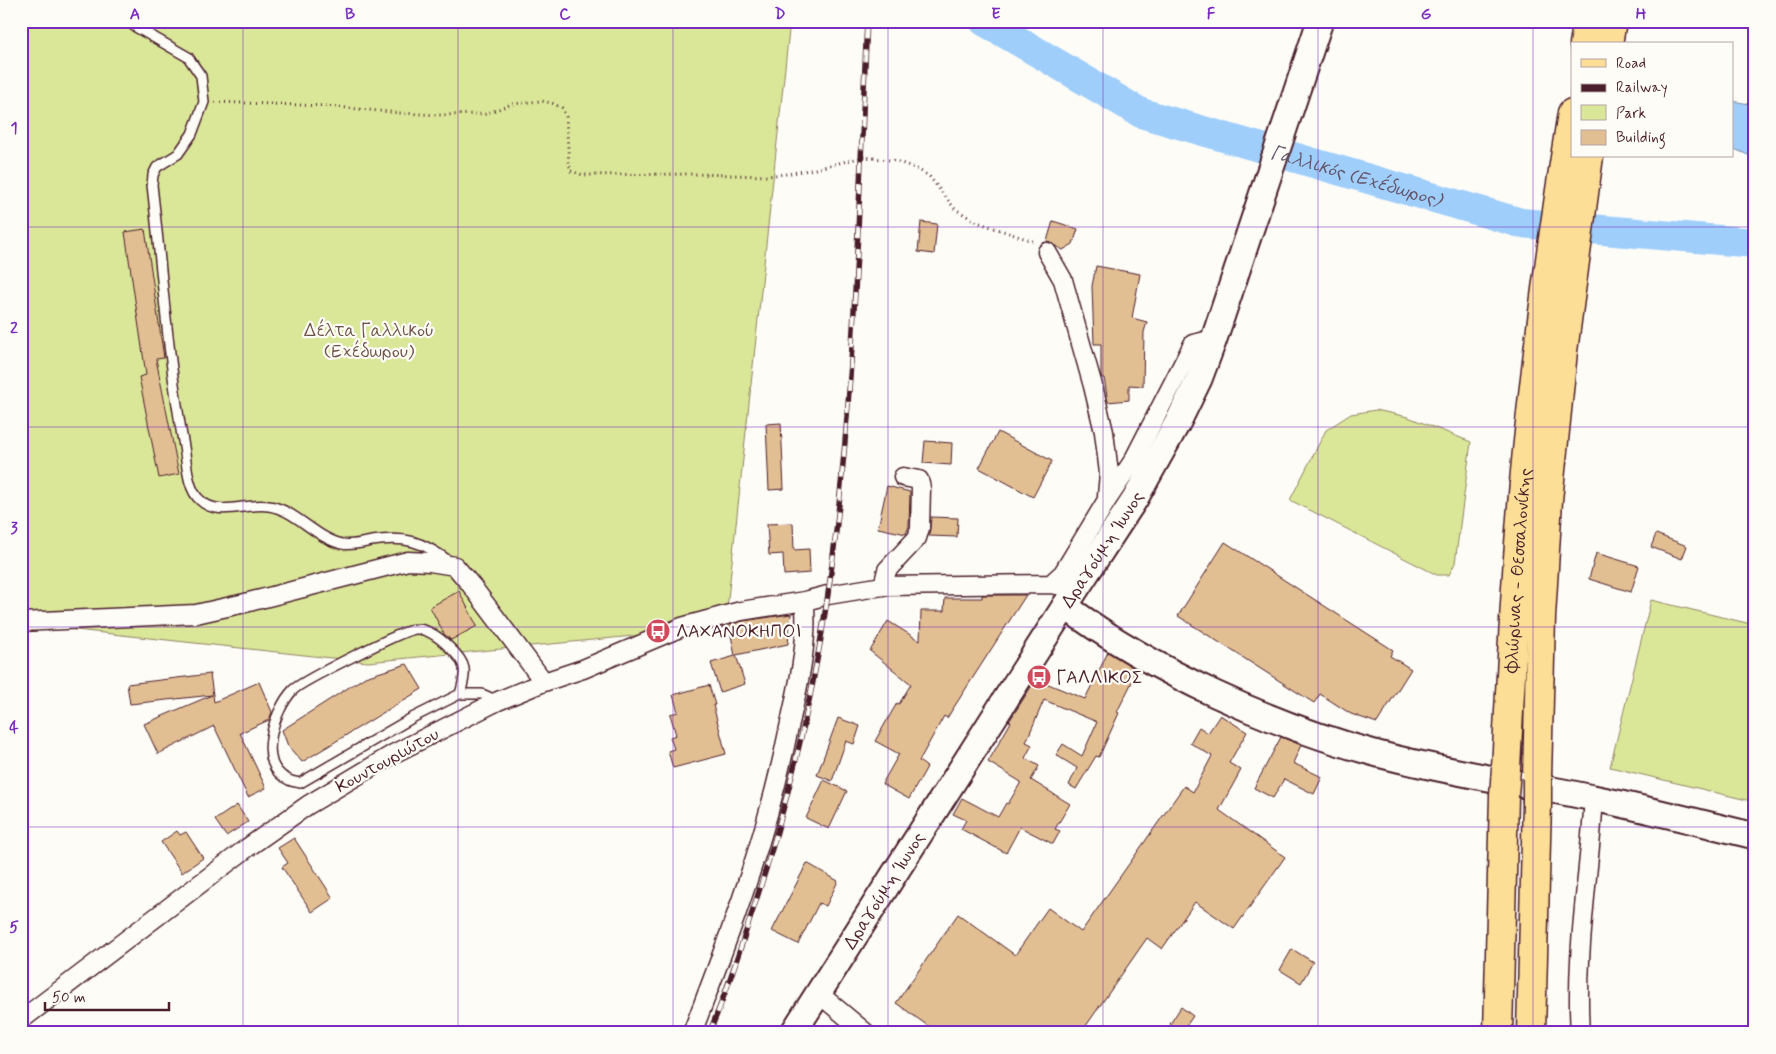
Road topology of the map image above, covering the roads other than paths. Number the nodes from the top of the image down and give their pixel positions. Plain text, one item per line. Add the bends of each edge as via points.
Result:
1 (1320, 21) edge
2 (1588, 21) edge
3 (1612, 21) edge
4 (134, 26) dead end
5 (1584, 42) edge
6 (1608, 42) edge
7 (1571, 120) edge
8 (1589, 158) edge
9 (1047, 252) road end
10 (1214, 340) junction
11 (1541, 437) junction
12 (903, 476) dead end
13 (1106, 500) junction
14 (455, 566) junction
15 (1051, 584) junction
16 (883, 586) junction
17 (1071, 597) junction
18 (806, 601) junction
19 (21, 622) edge
20 (544, 682) junction
21 (460, 694) junction
22 (498, 701) junction
23 (1594, 798) junction
24 (1755, 836) edge
25 (818, 994) junction
26 (21, 1020) edge
27 (692, 1033) edge
28 (793, 1033) edge
29 (866, 1033) edge
30 (1498, 1033) edge
31 (1531, 1033) edge
32 (1580, 1033) edge

1 - 10 main road, Δραγούμη Ίωνος
2 - 5 main road
3 - 6 main road
4 - 14 lane via 188,57 201,76 204,102 192,134 178,154 157,167 152,185 181,428 192,488 199,500 210,507 223,509 255,505 278,508 323,537 342,544 409,539
7 - 11 main road, Φλώρινας - Θεσσαλονίκης via 1550,260
8 - 11 main road, Φλώρινας - Θεσσαλονίκης via 1573,275
9 - 13 street via 1063,280 1104,432 1109,473
10 - 13 street via 1193,344 1132,461
10 - 17 main road, Δραγούμη Ίωνος via 1199,379 1153,469
11 - 30 main road, Φλώρινας - Θεσσαλονίκης, bridge via 1519,547 1504,796
11 - 31 main road, Φλώρινας - Θεσσαλονίκης via 1548,500 1542,598
12 - 16 street via 919,480 920,528 917,538 886,570
13 - 15 street via 1063,573
14 - 19 street via 408,562 196,614
14 - 20 street
15 - 16 street, Κουντουριώτου
15 - 17 street, Κουντουριώτου
16 - 18 street, Κουντουριώτου
17 - 23 main road via 1098,629 1198,685 1268,718 1378,754
17 - 25 main road, Δραγούμη Ίωνος
18 - 20 street, Κουντουριώτου via 741,610 682,627
18 - 27 street via 805,635 797,688 780,771 759,847
20 - 22 street, Κουντουριώτου
21 - 21 lane via 300,783 288,780 276,770 269,752 272,731 281,708 294,689 361,652 415,628 430,632 461,658 466,677
21 - 22 lane via 482,694
22 - 26 street, Κουντουριώτου via 395,753 308,805
23 - 24 main road
23 - 32 street via 1579,956
25 - 28 main road, Δραγούμη Ίωνος
25 - 29 street

